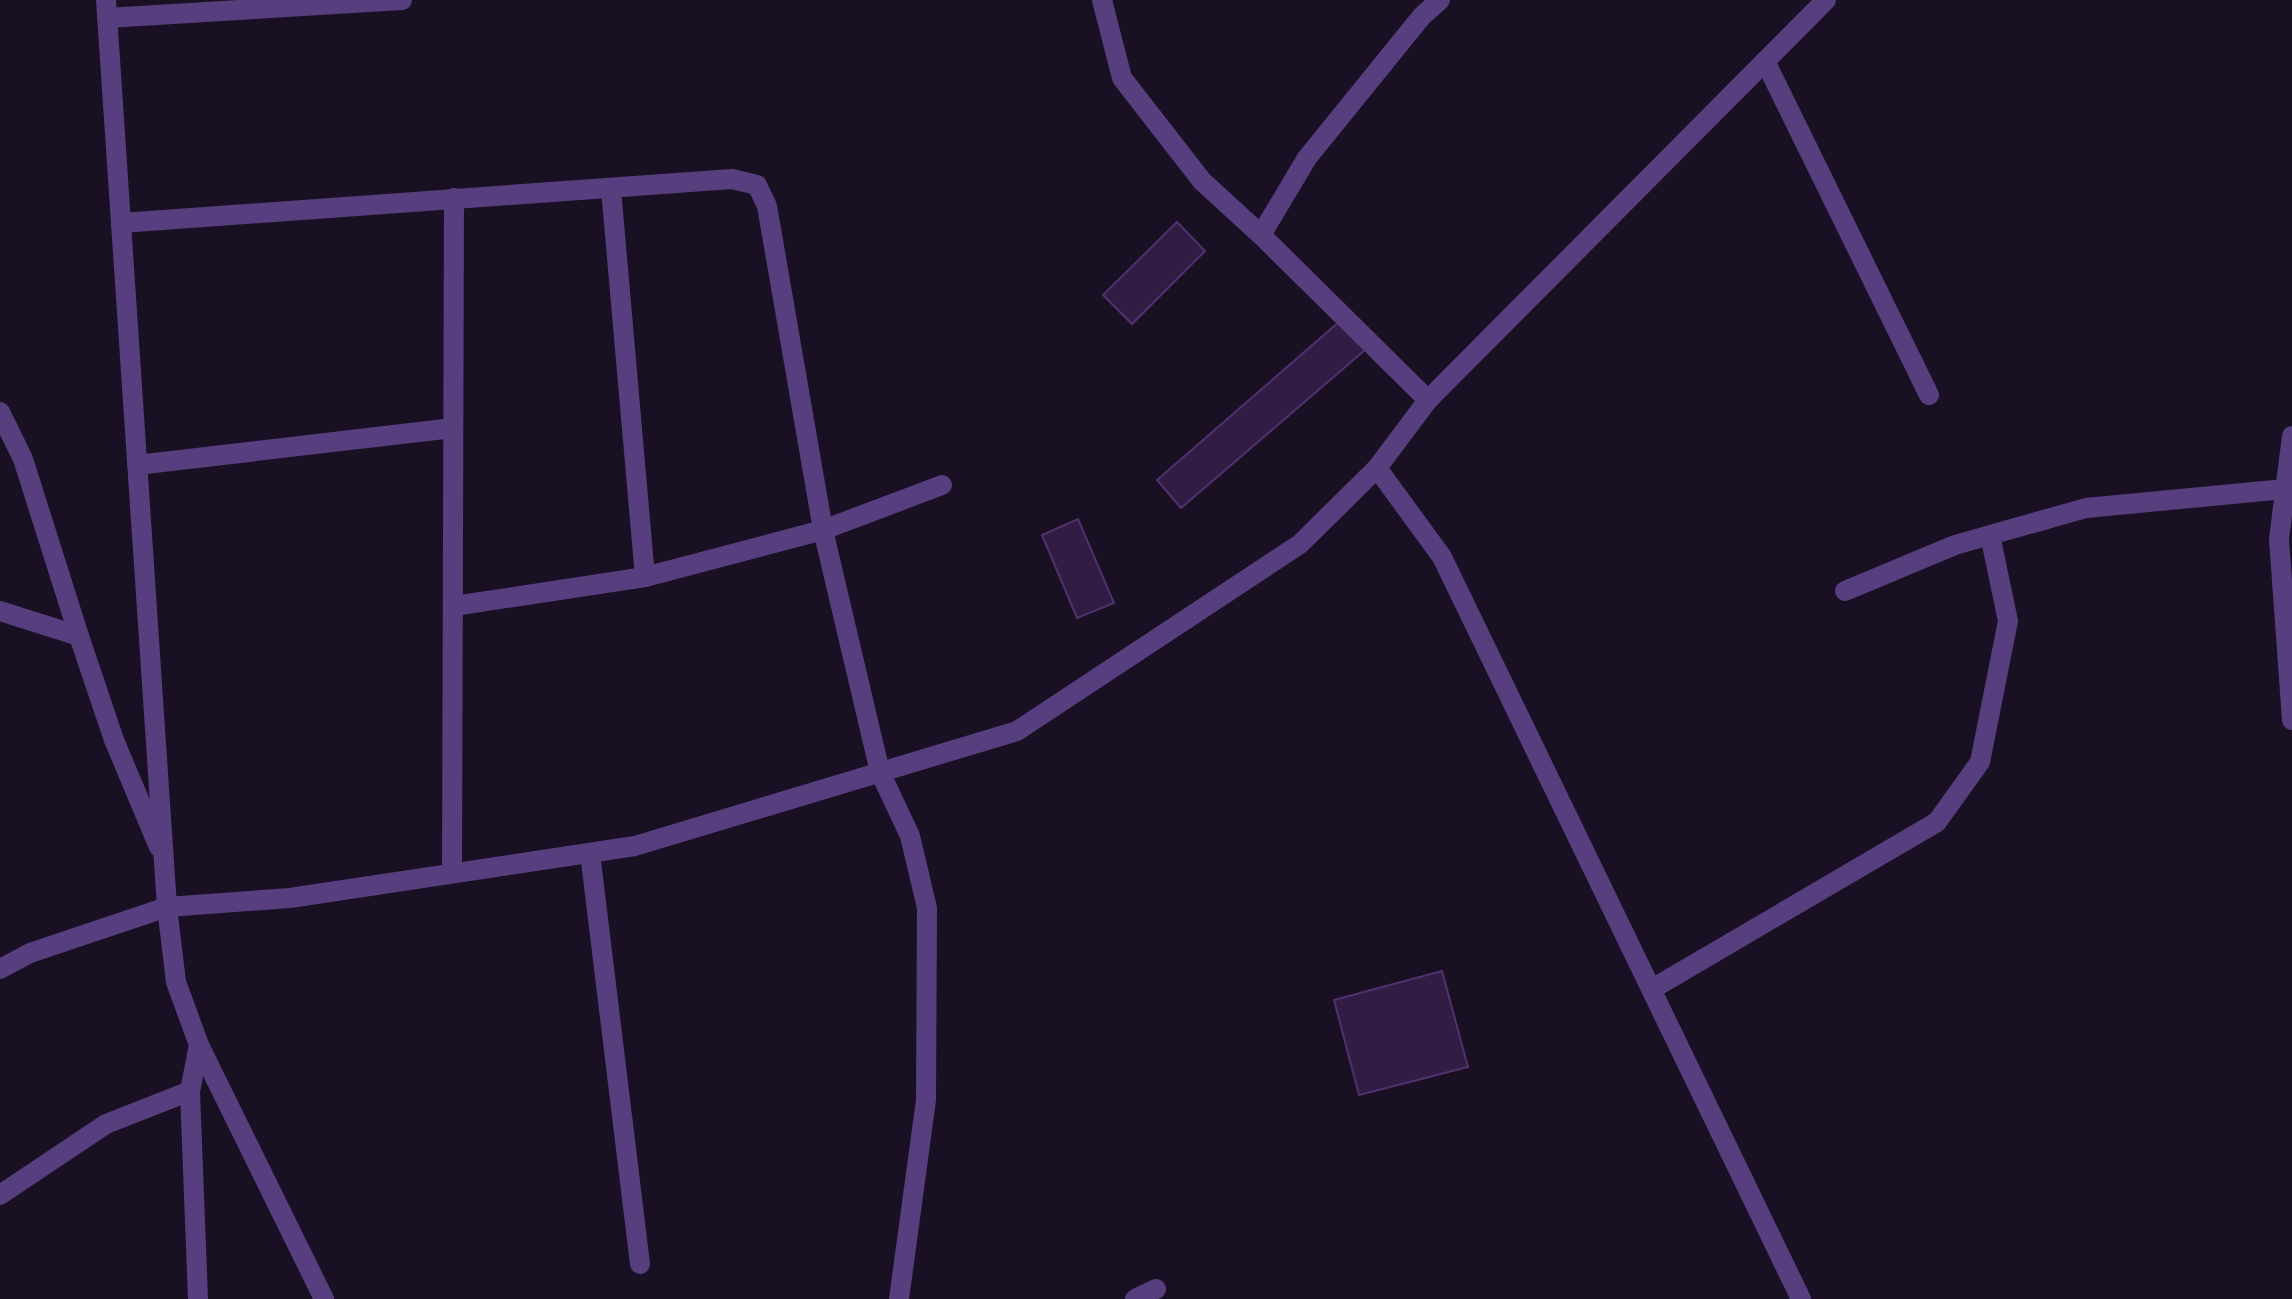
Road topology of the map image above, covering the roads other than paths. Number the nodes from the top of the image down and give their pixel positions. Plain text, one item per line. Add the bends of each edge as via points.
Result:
1 (402, 0) edge
2 (1102, 0) edge
3 (1440, 0) edge
4 (1826, 0) edge
5 (1419, 8) edge
6 (107, 9) edge
7 (1765, 61) junction
8 (611, 189) junction
9 (454, 198) junction
10 (121, 223) junction
11 (1261, 235) junction
12 (1929, 395) dead end
13 (1428, 400) junction
14 (0, 412) edge
15 (453, 428) junction
16 (2292, 436) edge
17 (137, 465) junction
18 (1377, 468) junction
19 (942, 485) dead end
20 (2285, 489) junction
21 (823, 530) junction
22 (1990, 535) junction
23 (645, 577) junction
24 (1845, 591) dead end
25 (454, 606) junction
26 (0, 611) edge
27 (79, 636) junction
28 (2292, 720) edge
29 (880, 772) junction
30 (590, 853) junction
31 (165, 862) junction
32 (452, 873) junction
33 (167, 907) junction
34 (0, 969) edge
35 (1652, 989) junction
36 (199, 1045) junction
37 (190, 1091) junction
38 (0, 1195) edge
39 (640, 1264) dead end
40 (1156, 1289) dead end
41 (198, 1299) edge
42 (324, 1299) edge
43 (899, 1299) edge
44 (1135, 1299) edge
45 (1801, 1299) edge

1 - 6 street
2 - 11 street via 1122,78 1202,181
3 - 5 street
4 - 7 street
5 - 11 street via 1307,158
6 - 10 street
7 - 12 street
7 - 13 street
8 - 9 street
8 - 21 street via 732,179 757,185 767,206
8 - 23 street
9 - 10 street
9 - 15 street
10 - 17 street
11 - 13 street
13 - 18 street
14 - 27 street via 23,459
15 - 17 street
15 - 25 street
16 - 20 street
17 - 31 street
18 - 29 street via 1300,544 1017,731
18 - 35 street via 1442,557
19 - 21 street
20 - 22 street via 2086,508
20 - 28 street via 2279,539
21 - 23 street
21 - 29 street
22 - 24 street
22 - 35 street via 2008,621 1980,762 1937,822
23 - 25 street
25 - 32 street
26 - 27 street
27 - 31 street via 114,740
29 - 30 street via 635,846
29 - 43 street via 910,836 927,908 926,1100
30 - 32 street
30 - 39 street
31 - 33 street
32 - 33 street via 290,898
33 - 34 street via 30,953
33 - 36 street via 176,982
35 - 45 street
36 - 37 street
36 - 42 street
37 - 38 street via 106,1124
37 - 41 street
40 - 44 street

